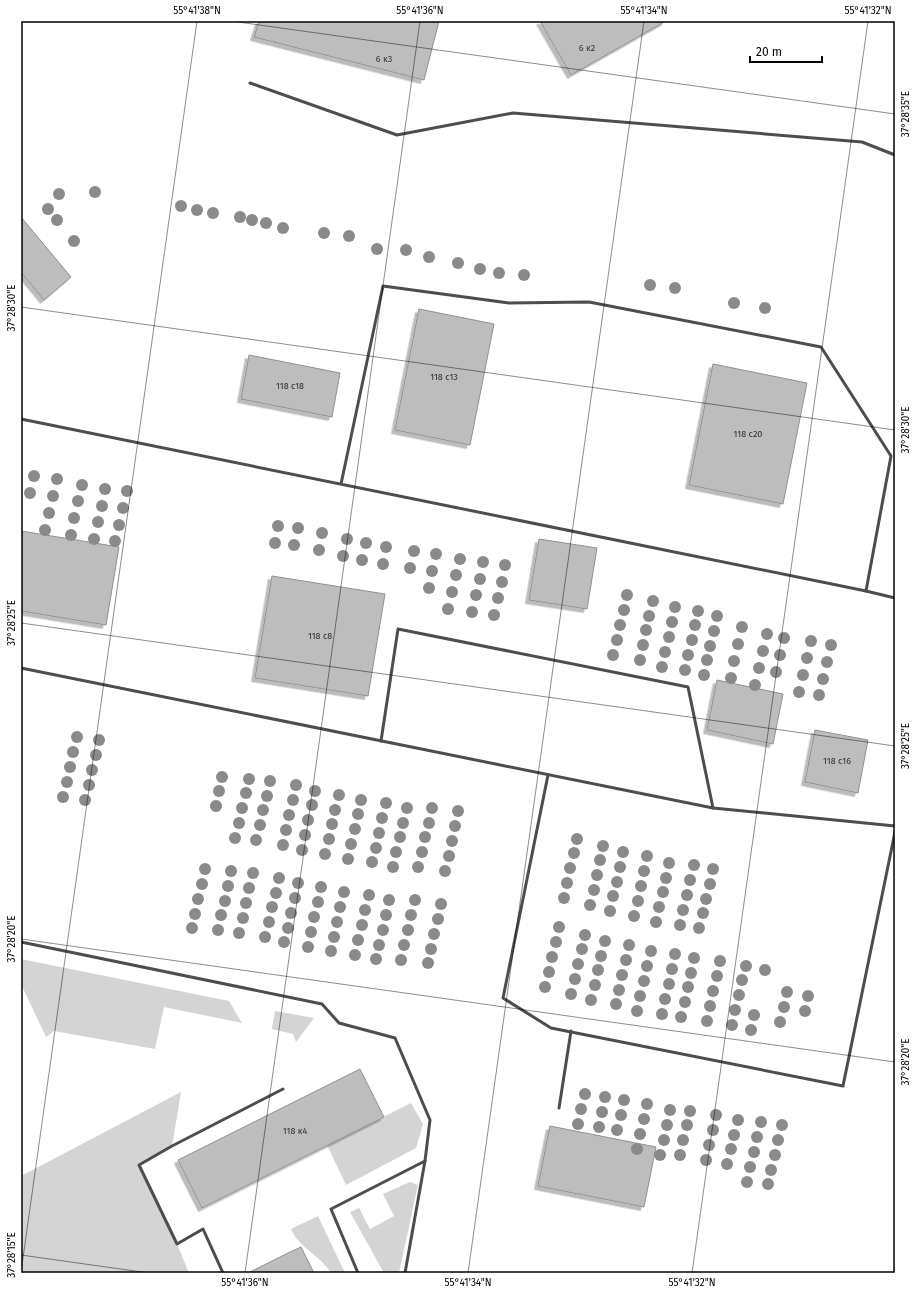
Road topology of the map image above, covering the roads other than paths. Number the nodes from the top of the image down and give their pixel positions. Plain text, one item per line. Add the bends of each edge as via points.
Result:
1 (250, 83) dead end
2 (895, 155) edge
3 (21, 418) edge
4 (341, 484) junction
5 (866, 591) junction
6 (895, 598) edge
7 (21, 668) edge
8 (381, 741) junction
9 (548, 775) junction
10 (713, 808) junction
11 (895, 826) edge
12 (895, 832) edge
13 (21, 942) edge
14 (570, 1031) junction
15 (283, 1089) dead end
16 (558, 1108) dead end
17 (425, 1161) junction
18 (223, 1273) edge
19 (358, 1273) edge
20 (405, 1273) edge

1 - 2 lane via 397,135 513,113 862,142
3 - 4 lane
4 - 5 lane
4 - 5 lane via 383,286 509,303 589,302 821,347 891,456
5 - 6 lane
7 - 8 lane
8 - 9 lane
8 - 10 lane via 398,629 688,687
9 - 10 lane
9 - 14 lane via 503,998 551,1028
10 - 11 lane
12 - 14 lane via 843,1086
13 - 17 lane via 322,1004 339,1023 395,1038 430,1120
14 - 16 lane
15 - 18 lane via 139,1165 177,1244 203,1229
17 - 19 lane via 331,1209
17 - 20 lane

